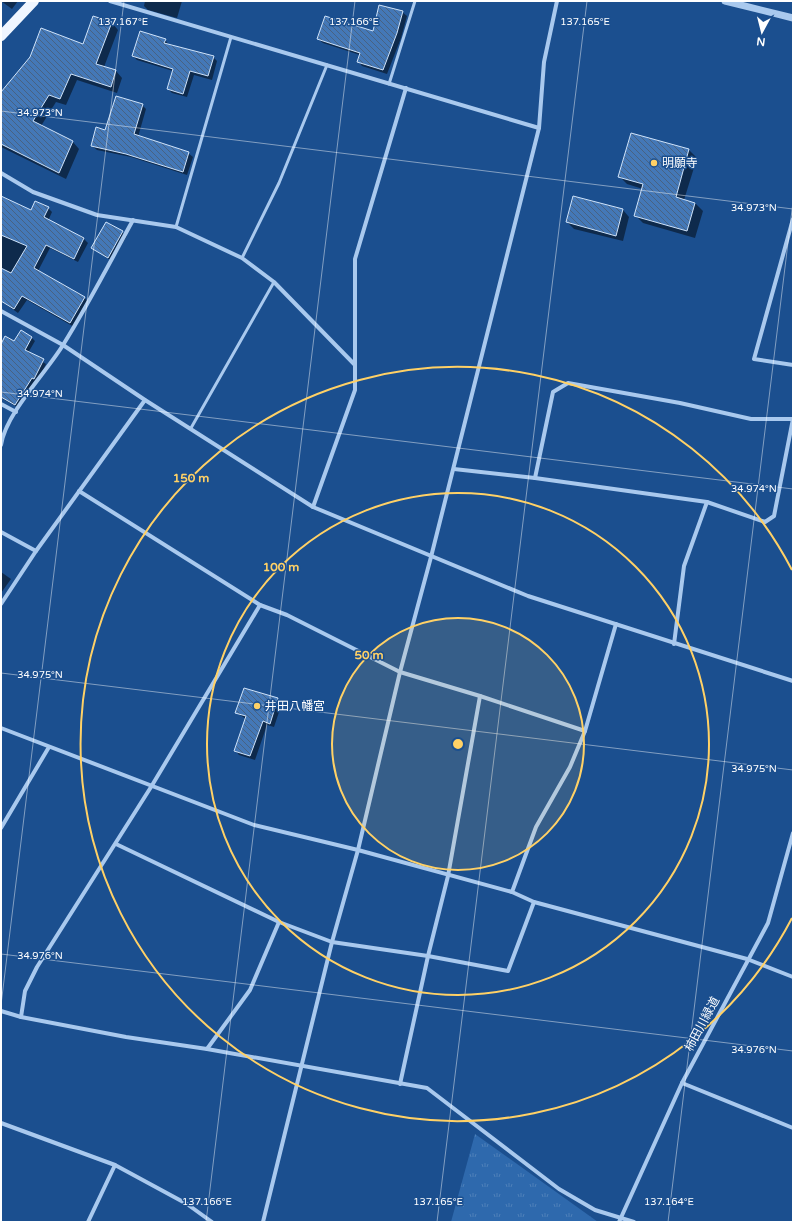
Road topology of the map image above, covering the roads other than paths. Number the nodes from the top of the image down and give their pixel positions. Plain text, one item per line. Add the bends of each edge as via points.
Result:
1 (34, 1) edge
2 (110, 1) edge
3 (415, 1) edge
4 (557, 1) edge
5 (725, 1) edge
6 (793, 18) edge
7 (1, 36) edge
8 (231, 37) junction
9 (327, 65) junction
10 (389, 84) junction
11 (406, 88) junction
12 (539, 128) junction
13 (2, 175) edge
14 (793, 219) edge
15 (134, 220) junction
16 (176, 227) junction
17 (242, 258) junction
18 (274, 282) junction
19 (1, 311) edge
20 (63, 345) junction
21 (355, 365) junction
22 (793, 365) edge
23 (145, 400) junction
24 (1, 404) edge
25 (16, 412) junction
26 (793, 419) edge
27 (191, 428) junction
28 (1, 445) edge
29 (454, 469) junction
30 (535, 478) junction
31 (78, 491) junction
32 (707, 502) junction
33 (313, 507) junction
34 (1, 532) edge
35 (36, 551) junction
36 (431, 557) junction
37 (1, 604) edge
38 (260, 605) junction
39 (616, 624) junction
40 (674, 644) junction
41 (400, 672) junction
42 (793, 681) edge
43 (480, 696) junction
44 (1, 728) edge
45 (585, 731) junction
46 (49, 747) junction
47 (151, 787) junction
48 (1, 828) edge
49 (793, 833) edge
50 (116, 844) junction
51 (358, 850) junction
52 (448, 876) junction
53 (512, 892) junction
54 (534, 902) junction
55 (279, 922) junction
56 (332, 942) junction
57 (428, 956) junction
58 (747, 960) junction
59 (793, 977) edge
60 (1, 1011) edge
61 (22, 1018) junction
62 (207, 1049) junction
63 (303, 1066) junction
64 (682, 1083) junction
65 (400, 1084) junction
66 (1, 1123) edge
67 (793, 1128) edge
68 (115, 1165) junction
69 (620, 1220) edge
70 (88, 1222) edge
71 (212, 1222) edge
72 (263, 1222) edge
73 (634, 1222) edge

1 - 7 main road
2 - 8 street
3 - 10 lane
4 - 12 street via 544,62
5 - 6 street
8 - 9 street
8 - 16 lane
9 - 10 street
9 - 17 lane via 280,183
10 - 11 street
11 - 12 street
11 - 21 street via 355,259
12 - 29 street
13 - 15 street via 33,192 90,212
14 - 22 street via 754,359
15 - 16 street
15 - 20 street
16 - 17 street
17 - 18 street
18 - 21 street
18 - 27 lane
19 - 20 street
20 - 23 street
20 - 25 street
21 - 33 street via 355,390
23 - 27 street
23 - 31 street
24 - 25 street
25 - 28 street via 3,434
26 - 30 street via 751,420 680,403 568,383 553,392
26 - 32 street via 774,516 765,522
27 - 33 street
29 - 30 street
29 - 36 street
30 - 32 street
31 - 35 street
31 - 38 street
32 - 40 street via 684,566
33 - 36 street
34 - 35 street
35 - 37 street
36 - 39 street via 528,596
36 - 41 street
38 - 41 street via 287,615
38 - 47 street
39 - 40 street
39 - 45 street
40 - 42 street
41 - 43 street
41 - 51 street
43 - 45 street
43 - 52 street
44 - 46 street
45 - 53 street via 570,767 536,827
46 - 47 street
46 - 48 street
47 - 50 street
47 - 51 street via 254,825
49 - 58 street, 柿田川緑道 via 768,923
50 - 55 street
50 - 61 street via 37,968 25,991
51 - 52 street
51 - 56 street
52 - 53 street
52 - 57 street
53 - 54 street
54 - 57 street via 508,971
54 - 58 street
55 - 56 street
55 - 62 street via 250,990
56 - 57 street
56 - 63 street
57 - 65 street
58 - 59 street
58 - 64 street, 柿田川緑道
60 - 61 street
61 - 62 street
62 - 63 street
63 - 65 street
63 - 72 street
64 - 67 street
64 - 69 street, 柿田川緑道
65 - 69 street via 427,1088 559,1189 594,1210
66 - 68 street
68 - 70 street
68 - 71 street via 187,1204
69 - 73 street

